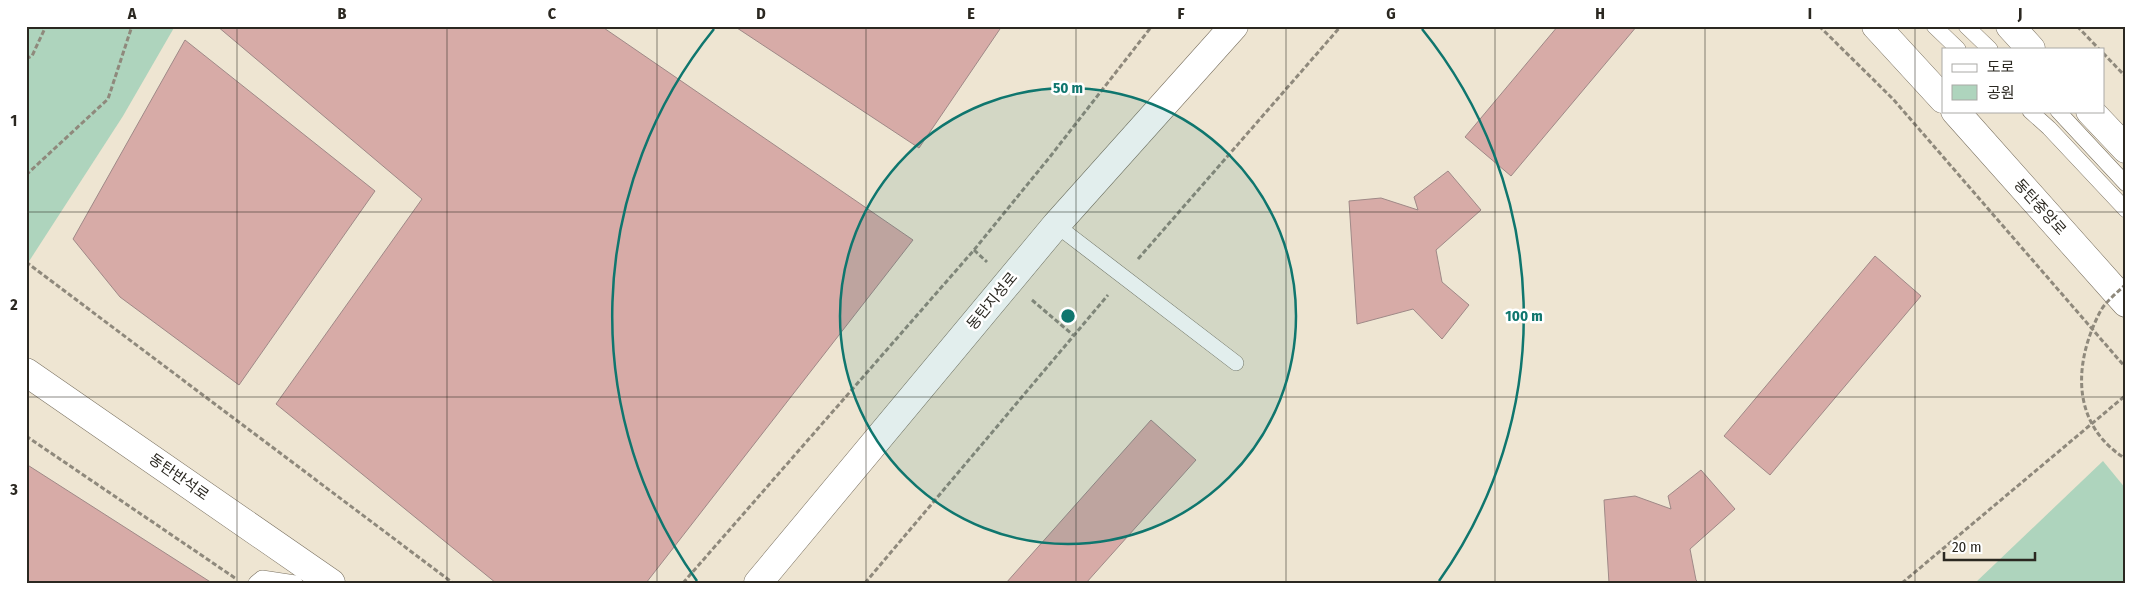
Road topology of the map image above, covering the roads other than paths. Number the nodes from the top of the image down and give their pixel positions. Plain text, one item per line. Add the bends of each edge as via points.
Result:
1 (1234, 26) edge
2 (1876, 26) edge
3 (1934, 26) edge
4 (1966, 26) edge
5 (2010, 26) edge
6 (1957, 48) edge
7 (1989, 48) edge
8 (2030, 48) edge
9 (1942, 98) edge
10 (1956, 112) edge
11 (2031, 112) edge
12 (2059, 112) edge
13 (2091, 112) edge
14 (2126, 149) edge
15 (2126, 184) edge
16 (2126, 210) edge
17 (1056, 225) junction
18 (2126, 303) edge
19 (1236, 363) dead end
20 (26, 372) edge
21 (256, 583) edge
22 (295, 583) edge
23 (331, 583) edge
24 (758, 583) edge

1 - 17 street, 동탄지성로
2 - 9 street
3 - 6 lane
4 - 7 lane
5 - 8 street
10 - 18 street, 동탄중앙로
11 - 16 lane
12 - 15 lane
13 - 14 street
17 - 19 lane
17 - 24 street, 동탄지성로
20 - 23 street, 동탄반석로
21 - 22 lane via 262,578

